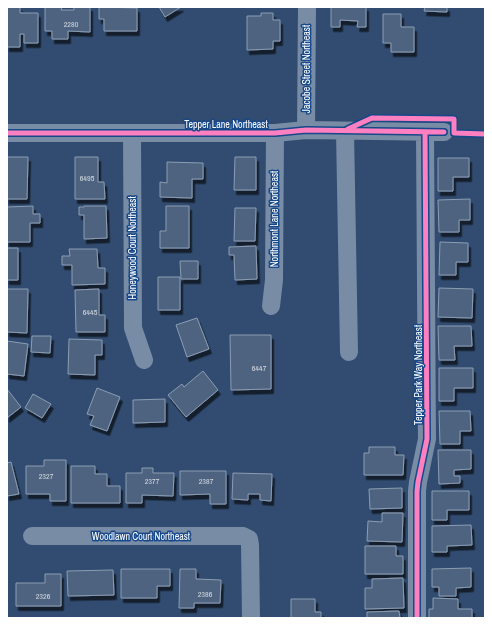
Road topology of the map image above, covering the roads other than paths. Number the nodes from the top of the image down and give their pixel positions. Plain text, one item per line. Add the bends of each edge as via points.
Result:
1 (307, 7) edge
2 (306, 130) junction
3 (345, 131) junction
4 (426, 132) junction
5 (444, 132) dead end
6 (7, 133) edge
7 (132, 133) junction
8 (275, 133) junction
9 (271, 306) dead end
10 (349, 352) dead end
11 (144, 360) dead end
12 (32, 536) dead end
13 (251, 618) edge
14 (417, 618) edge

1 - 2 street, Jacobe Street Northeast
2 - 3 street, Tepper Lane Northeast
2 - 8 street, Tepper Lane Northeast
3 - 4 street, Tepper Lane Northeast
3 - 10 street
4 - 5 street, Tepper Lane Northeast
4 - 14 street, Tepper Park Way Northeast via 427,439 417,491
6 - 7 street, Tepper Lane Northeast
7 - 8 street, Tepper Lane Northeast
7 - 11 street, Honeywood Court Northeast via 133,328
8 - 9 street, Northmont Lane Northeast via 274,280
12 - 13 street, Woodlawn Court Northeast via 243,536 249,539 250,545

